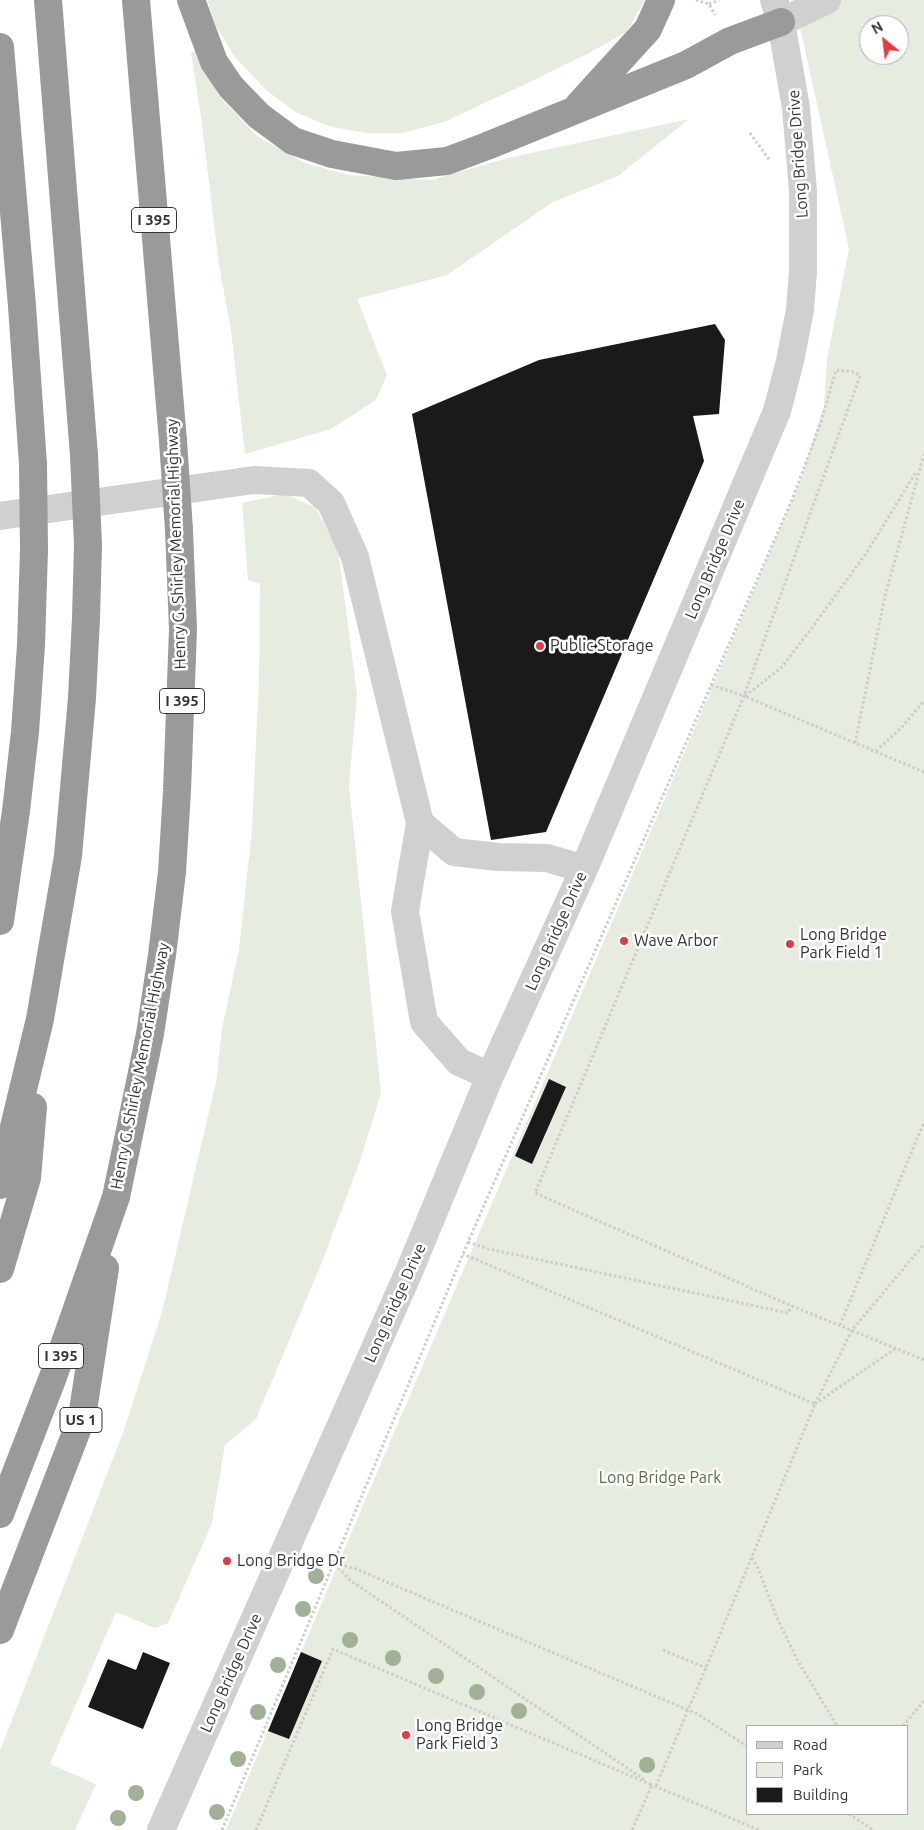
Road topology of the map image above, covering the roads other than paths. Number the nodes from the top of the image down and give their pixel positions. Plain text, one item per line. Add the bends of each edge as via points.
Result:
1 (48, 0) edge
2 (136, 0) edge
3 (191, 0) edge
4 (661, 0) edge
5 (827, 0) edge
6 (777, 11) edge
7 (0, 48) edge
8 (573, 110) junction
9 (0, 516) edge
10 (420, 823) junction
11 (584, 869) junction
12 (0, 921) edge
13 (40, 1019) junction
14 (490, 1076) junction
15 (0, 1184) edge
16 (116, 1197) junction
17 (0, 1269) edge
18 (0, 1514) edge
19 (0, 1630) edge
20 (161, 1830) edge

1 - 13 highway, bridge via 84,454 88,545 82,689 68,856
2 - 16 highway, Henry G. Shirley Memorial Highway / I 395, bridge via 173,441 183,639 172,872 150,1034
3 - 8 highway via 214,62 231,87 259,116 293,141 332,154 396,166 447,161
4 - 8 highway via 648,29
5 - 6 street
6 - 8 highway via 686,65
6 - 11 street, Long Bridge Drive via 796,108 803,191 803,271 800,310 790,361 777,411
7 - 12 highway, bridge via 23,316 33,464 34,550 25,732
9 - 10 street via 254,480 309,483 332,503 355,557
10 - 11 street via 454,852 547,858
10 - 14 street via 405,911 424,1022 459,1062
11 - 14 street, Long Bridge Drive
13 - 15 highway
13 - 17 highway via 27,1178
14 - 20 street, Long Bridge Drive via 408,1274
16 - 18 highway, Henry G. Shirley Memorial Highway / I 395 via 53,1377
16 - 19 highway, US 1 via 82,1417

